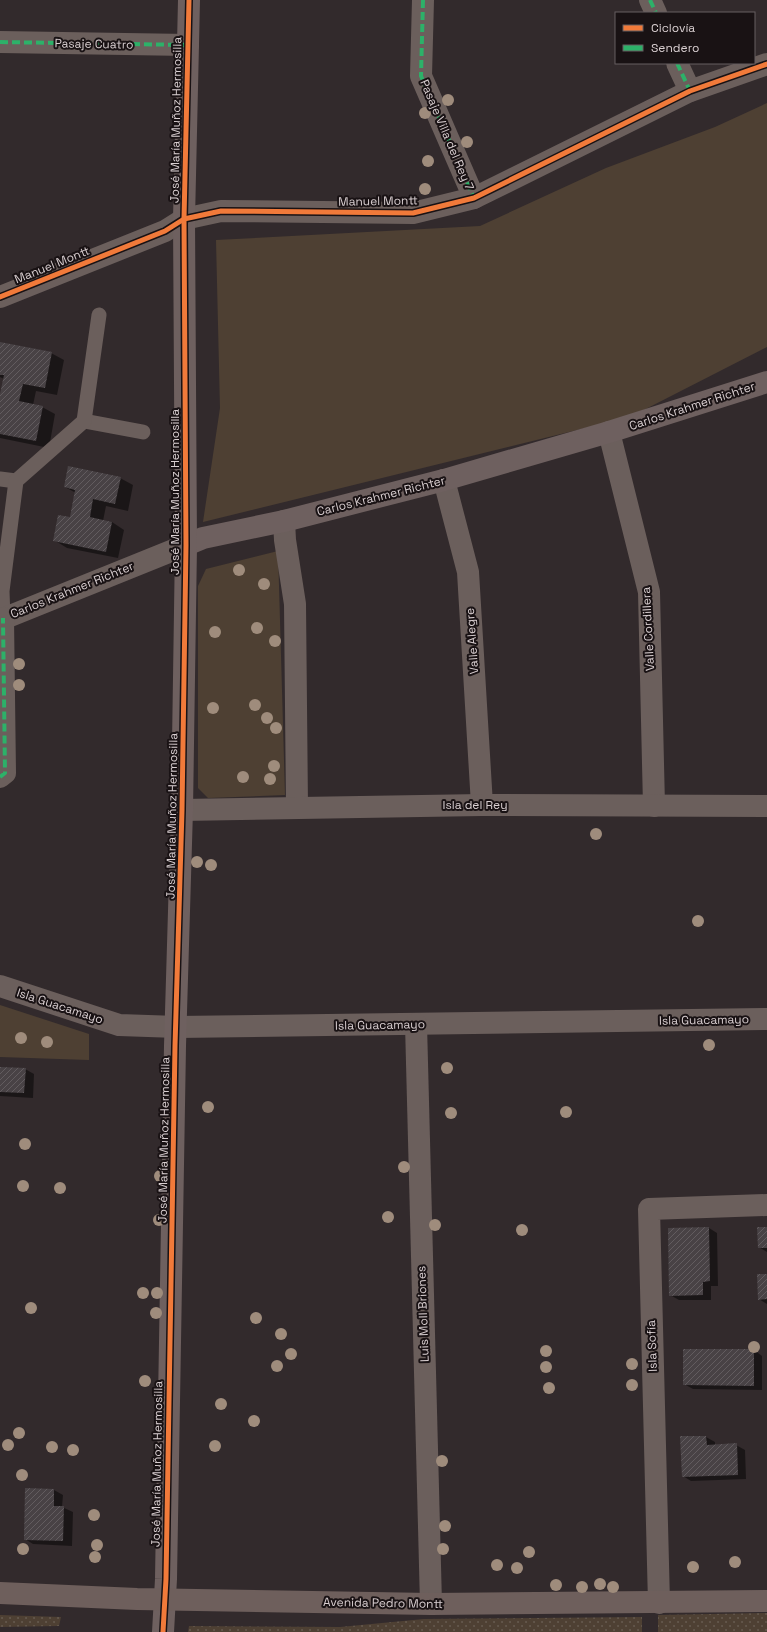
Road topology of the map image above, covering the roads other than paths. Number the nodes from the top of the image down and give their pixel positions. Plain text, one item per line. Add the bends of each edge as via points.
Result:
1 (189, 0) edge
2 (423, 0) edge
3 (650, 0) edge
4 (656, 12) edge
5 (0, 42) edge
6 (188, 45) junction
7 (677, 64) edge
8 (767, 64) edge
9 (690, 91) junction
10 (474, 198) junction
11 (184, 219) junction
12 (0, 297) edge
13 (99, 315) dead end
14 (766, 384) edge
15 (84, 421) junction
16 (143, 432) dead end
17 (609, 432) junction
18 (0, 479) edge
19 (444, 480) junction
20 (16, 481) junction
21 (284, 521) junction
22 (186, 545) junction
23 (2, 619) edge
24 (0, 777) edge
25 (482, 805) junction
26 (654, 806) junction
27 (767, 806) edge
28 (296, 807) junction
29 (182, 810) junction
30 (0, 986) edge
31 (767, 1019) edge
32 (416, 1024) junction
33 (177, 1027) junction
34 (767, 1205) edge
35 (0, 1593) edge
36 (165, 1599) junction
37 (767, 1601) edge
38 (660, 1603) junction
39 (431, 1604) junction
40 (163, 1632) edge

1 - 6 street, José María Muñoz Hermosilla
2 - 10 street, Pasaje Villa del Rey 7 via 421,76
3 - 4 street
5 - 6 street, Pasaje Cuatro
6 - 11 street, José María Muñoz Hermosilla
7 - 9 street
8 - 9 street, Manuel Montt
9 - 10 street, Manuel Montt
10 - 11 street, Manuel Montt via 412,213 221,211
11 - 12 street, Manuel Montt via 165,231
11 - 22 street, José María Muñoz Hermosilla
13 - 15 lane
14 - 17 street, Carlos Krahmer Richter
15 - 16 lane
15 - 20 lane
17 - 19 street, Carlos Krahmer Richter
17 - 26 street, Valle Cordillera via 649,592
18 - 20 lane
19 - 21 street, Carlos Krahmer Richter
19 - 25 street, Valle Alegre via 468,572
20 - 23 lane via 2,591
21 - 22 street, Carlos Krahmer Richter via 204,538
21 - 28 street via 295,604
22 - 23 street, Carlos Krahmer Richter
22 - 29 street, José María Muñoz Hermosilla
23 - 24 street via 5,773
25 - 26 street, Isla del Rey
25 - 28 street, Isla del Rey
26 - 27 street, Isla del Rey
28 - 29 street, Isla del Rey
29 - 33 street, José María Muñoz Hermosilla
30 - 33 street, Isla Guacamayo via 119,1025
31 - 32 street, Isla Guacamayo
32 - 33 street, Isla Guacamayo
32 - 39 street, Luis Moll Briones
33 - 36 street, José María Muñoz Hermosilla
34 - 38 street, Isla Sofía via 649,1208
35 - 36 main road, Avenida Pedro Montt
36 - 39 main road, Avenida Pedro Montt
36 - 40 street, José María Muñoz Hermosilla
37 - 38 main road, Avenida Pedro Montt
38 - 39 main road, Avenida Pedro Montt

